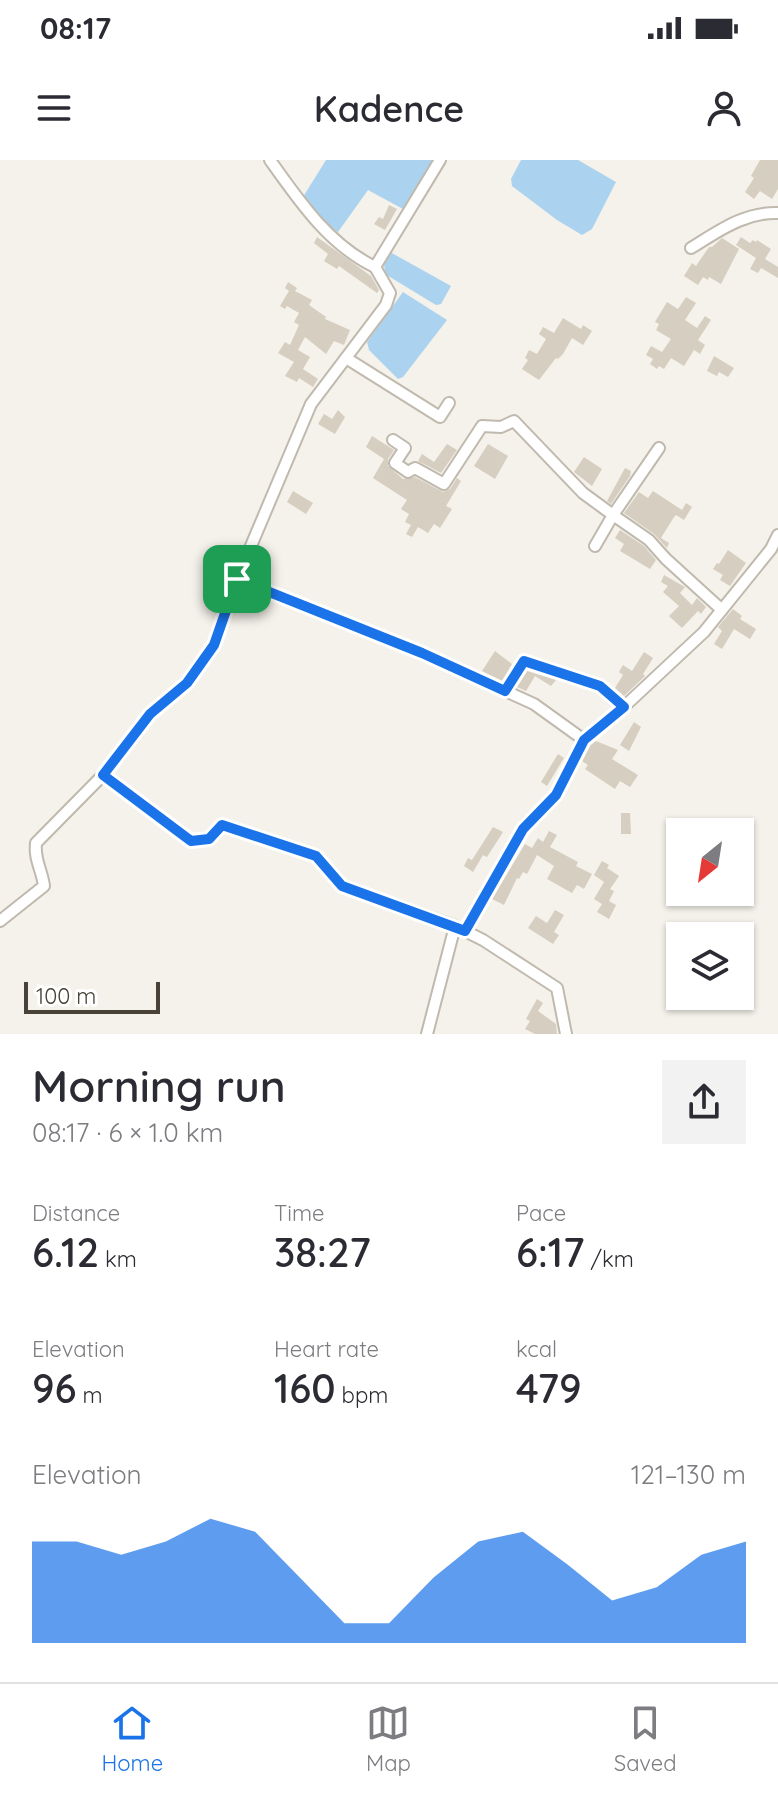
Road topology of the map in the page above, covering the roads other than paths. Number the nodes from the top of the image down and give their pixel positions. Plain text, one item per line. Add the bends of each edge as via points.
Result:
1 (270, 160) edge
2 (440, 160) edge
3 (778, 213) edge
4 (691, 248) dead end
5 (375, 267) junction
6 (346, 358) junction
7 (449, 403) dead end
8 (393, 440) dead end
9 (659, 448) dead end
10 (613, 515) junction
11 (778, 535) edge
12 (595, 546) dead end
13 (237, 579) junction
14 (722, 610) junction
15 (505, 691) junction
16 (624, 707) junction
17 (584, 740) junction
18 (103, 775) junction
19 (0, 921) edge
20 (460, 928) junction
21 (427, 1034) edge
22 (566, 1034) edge

1 - 5 street via 325,231 354,257
2 - 5 street
3 - 4 street via 731,224
5 - 6 street via 390,293
6 - 7 street via 440,417
6 - 13 street via 311,404
8 - 10 street via 405,448 395,463 444,484 482,426 514,421 583,493
9 - 10 street
10 - 12 street
10 - 14 street via 649,540
11 - 14 street
13 - 15 street
13 - 18 street via 214,645 187,683 150,714
14 - 16 street
15 - 16 street via 524,661 600,686
15 - 17 street via 534,704
16 - 17 street
17 - 20 street via 556,795 523,829
18 - 19 street via 36,843 44,886
18 - 20 street via 191,841 209,839 222,825 316,856 342,886
20 - 21 street
20 - 22 street via 557,988

